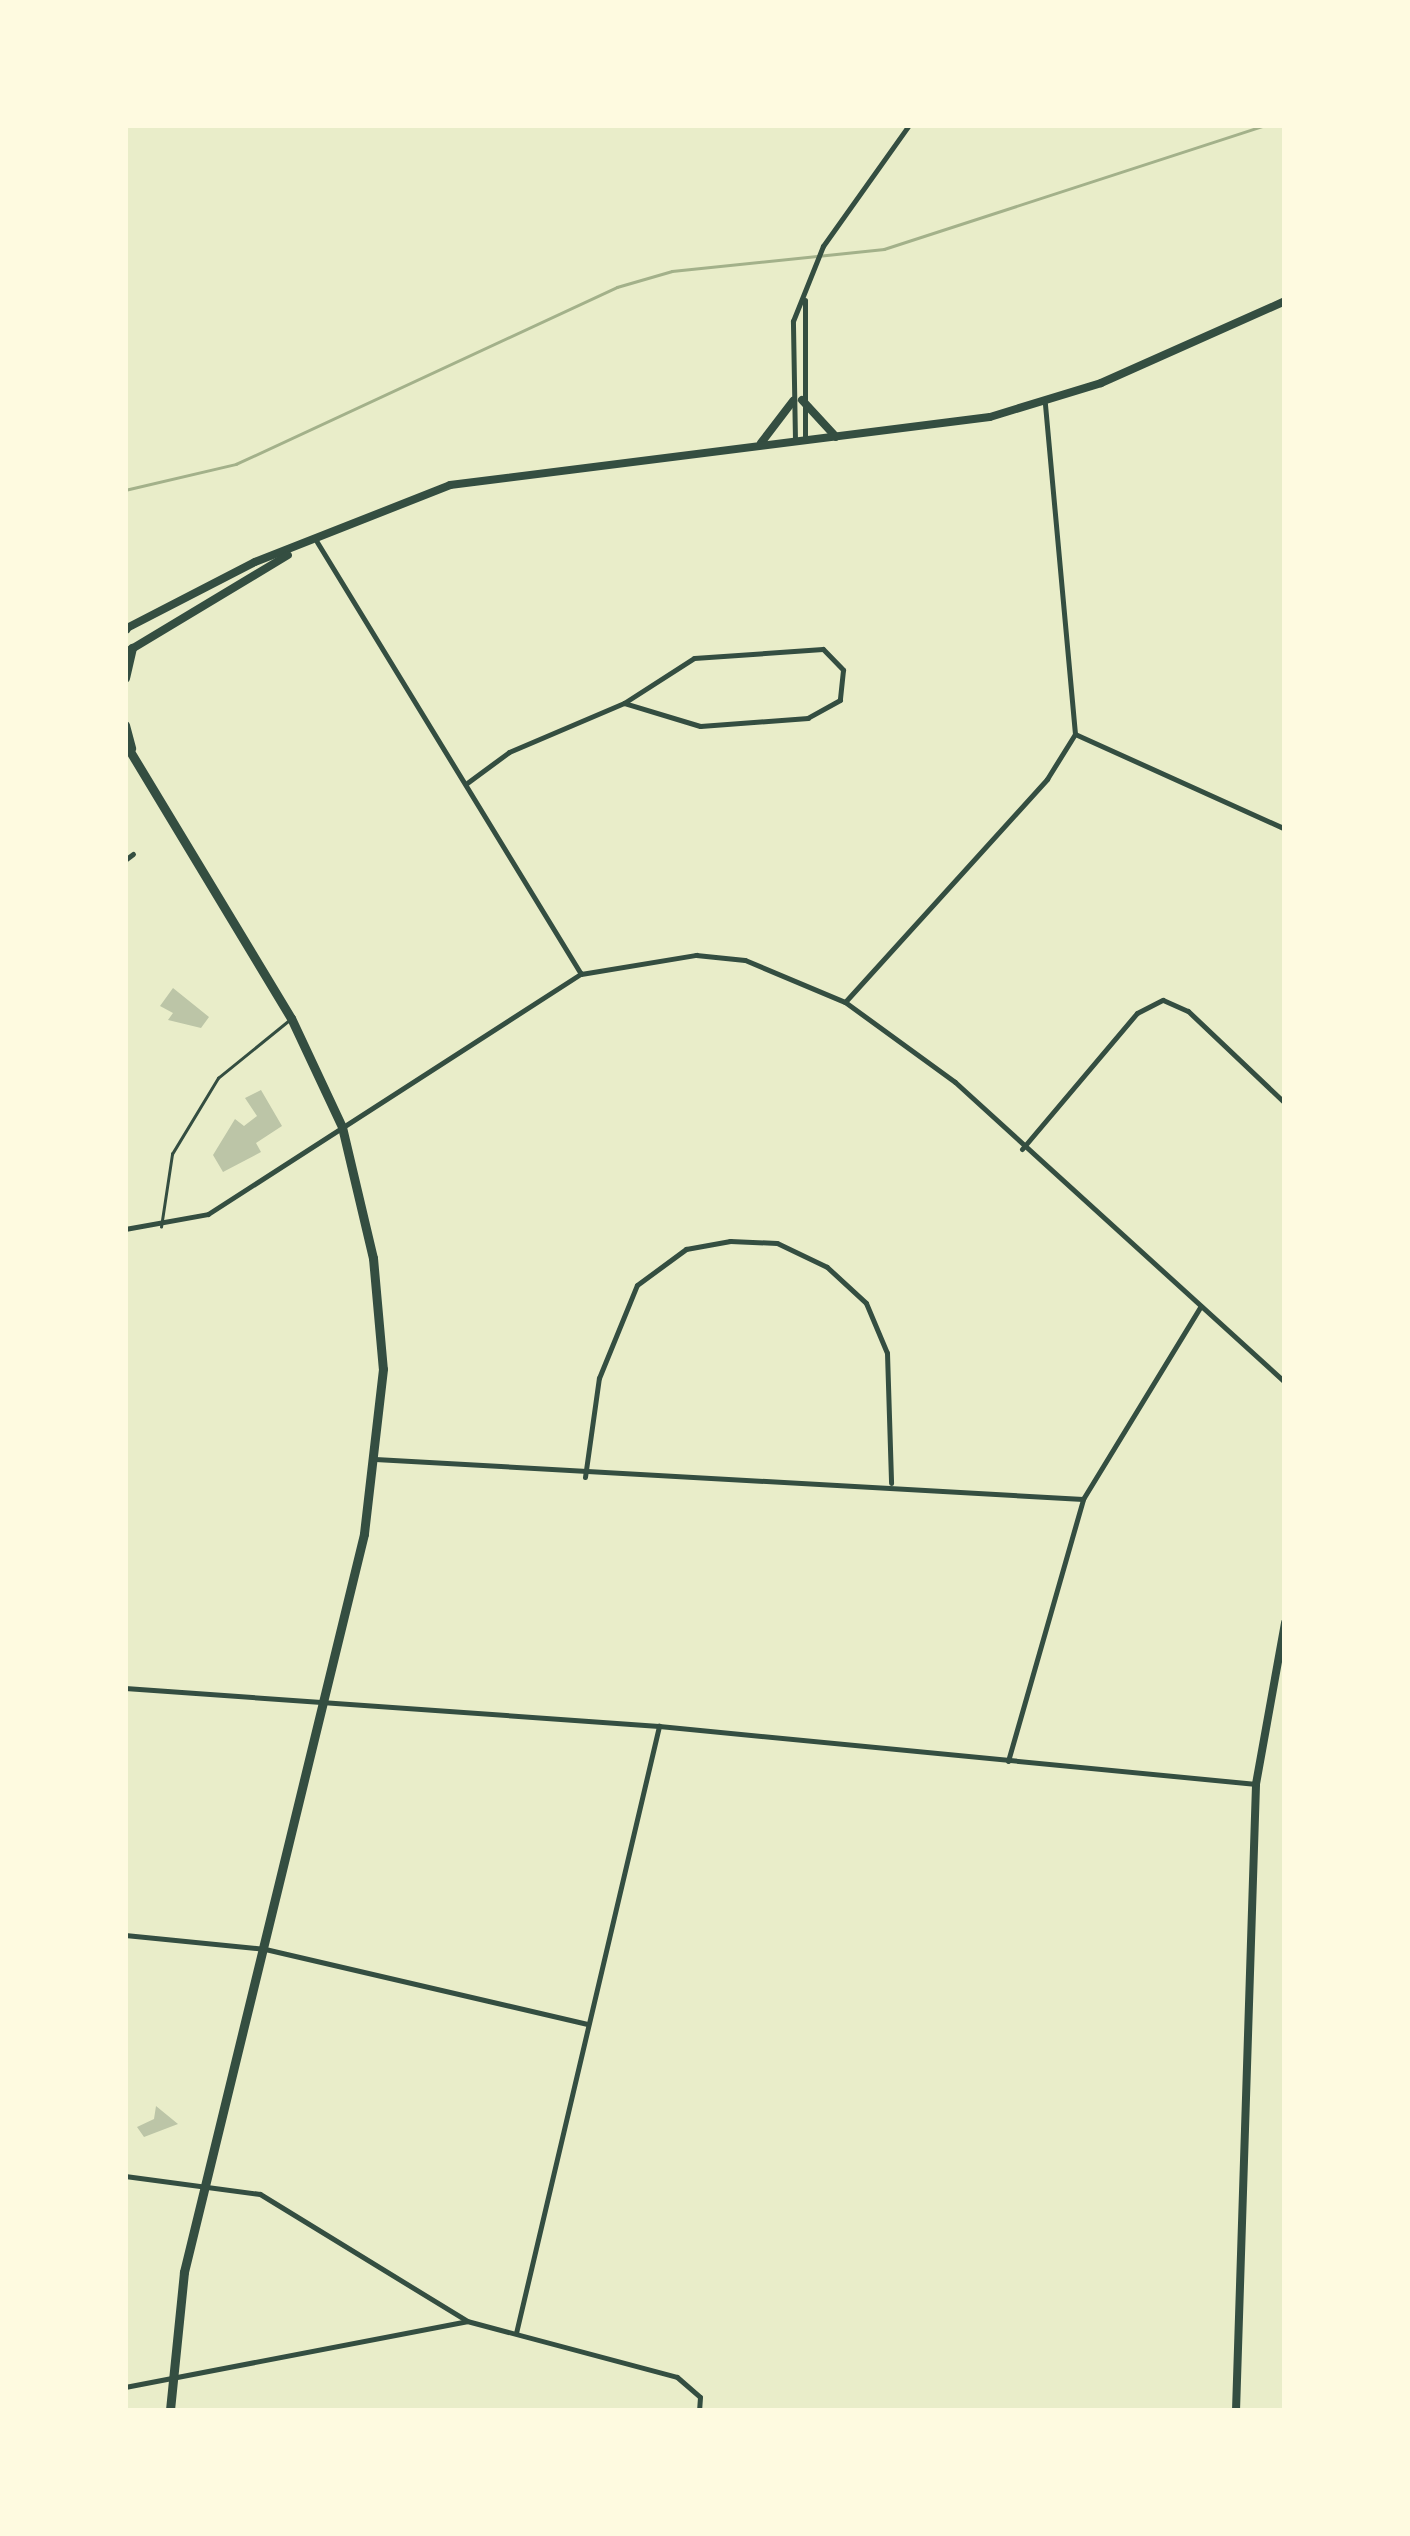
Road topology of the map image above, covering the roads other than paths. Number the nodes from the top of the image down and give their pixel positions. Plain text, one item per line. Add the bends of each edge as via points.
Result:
1 (908, 125) edge
2 (805, 297) junction
3 (1285, 301) edge
4 (797, 400) junction
5 (1045, 403) junction
6 (836, 437) junction
7 (800, 440) junction
8 (758, 446) junction
9 (316, 542) junction
10 (288, 555) junction
11 (125, 629) edge
12 (129, 650) edge
13 (125, 678) edge
14 (624, 703) junction
15 (125, 724) edge
16 (1075, 734) junction
17 (125, 743) edge
18 (129, 754) edge
19 (467, 784) junction
20 (1285, 828) edge
21 (134, 854) dead end
22 (125, 860) edge
23 (581, 974) junction
24 (845, 1002) junction
25 (291, 1018) junction
26 (1285, 1104) edge
27 (342, 1127) junction
28 (1022, 1149) junction
29 (161, 1227) junction
30 (125, 1230) edge
31 (1201, 1306) junction
32 (1285, 1382) edge
33 (375, 1459) junction
34 (585, 1477) junction
35 (892, 1484) junction
36 (1083, 1499) junction
37 (1285, 1623) edge
38 (125, 1688) edge
39 (324, 1700) junction
40 (659, 1726) junction
41 (1008, 1761) junction
42 (1256, 1784) junction
43 (125, 1935) edge
44 (266, 1949) junction
45 (588, 2025) junction
46 (125, 2176) edge
47 (206, 2181) junction
48 (467, 2321) junction
49 (516, 2333) junction
50 (167, 2383) junction
51 (125, 2387) edge
52 (170, 2411) edge
53 (699, 2411) edge
54 (1236, 2411) edge

1 - 2 street via 823,246
2 - 4 street
2 - 4 street via 789,347
3 - 5 main road
4 - 6 main road
4 - 7 street
4 - 8 main road
5 - 6 main road
5 - 16 street
6 - 7 main road
7 - 8 main road
8 - 9 main road via 480,477
9 - 10 main road
9 - 19 street
10 - 11 main road via 254,562
10 - 12 main road
12 - 13 highway
14 - 14 street via 694,658 822,649 842,670 840,700 808,718 700,726
14 - 19 street via 567,720
15 - 18 highway
16 - 20 street
16 - 24 street via 1047,780
17 - 18 highway
18 - 25 highway
19 - 23 street
21 - 22 street
23 - 24 street via 696,955 795,974
23 - 27 street
24 - 28 street via 955,1082
25 - 27 highway
25 - 29 lane via 218,1078 162,1174
26 - 28 street via 1188,1011 1163,1000 1136,1013
27 - 29 street via 208,1214
27 - 33 highway via 381,1316
28 - 31 street
29 - 30 street
31 - 32 street
31 - 36 street
33 - 34 street
33 - 39 highway
34 - 35 street
34 - 35 street via 599,1378 637,1285 686,1249 730,1241 777,1243 827,1266 866,1303 887,1353
35 - 36 street
36 - 41 street
37 - 42 main road
38 - 39 street
39 - 40 street
39 - 44 highway
40 - 41 street
40 - 45 street
41 - 42 street
42 - 54 main road
43 - 44 street
44 - 45 street
44 - 47 highway
45 - 49 street
46 - 47 street
47 - 48 street via 286,2208
47 - 50 highway
48 - 49 street
48 - 50 street via 379,2331
49 - 53 street via 677,2377 700,2397
50 - 51 street
50 - 52 highway

